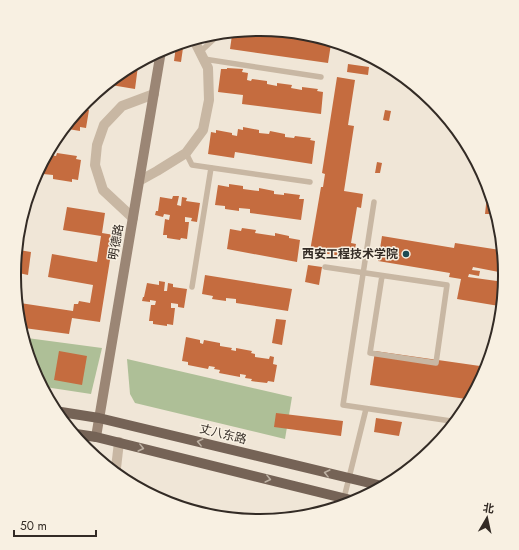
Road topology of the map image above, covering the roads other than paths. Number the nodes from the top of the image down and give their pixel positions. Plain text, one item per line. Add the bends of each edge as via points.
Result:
1 (212, 41) edge
2 (197, 45) edge
3 (202, 56) junction
4 (160, 59) edge
5 (321, 77) dead end
6 (154, 94) junction
7 (186, 152) junction
8 (212, 168) junction
9 (139, 181) junction
10 (310, 182) dead end
11 (374, 202) dead end
12 (133, 218) junction
13 (325, 267) dead end
14 (363, 272) junction
15 (382, 276) junction
16 (192, 287) dead end
17 (366, 409) junction
18 (64, 413) edge
19 (99, 418) junction
20 (448, 421) edge
21 (83, 435) edge
22 (96, 437) junction
23 (119, 442) junction
24 (116, 466) edge
25 (348, 478) junction
26 (375, 484) edge
27 (344, 498) joint

1 - 3 lane
2 - 3 street
3 - 5 lane
3 - 7 street via 208,68 210,100 203,130
4 - 6 street, 明德路
6 - 9 street, 明德路
6 - 12 street via 122,106 104,125 96,145 95,165 103,190
7 - 8 lane via 192,165
7 - 9 street
8 - 10 lane
8 - 16 lane
9 - 12 street, 明德路
11 - 14 lane
12 - 19 street, 明德路
13 - 14 lane
14 - 15 lane
14 - 17 lane via 342,405
15 - 15 lane via 447,285 436,363 370,353
17 - 20 lane
17 - 25 lane
18 - 19 main road, 丈八东路
19 - 22 street, 明德路
25 -> 19 main road, 丈八东路
21 - 22 main road
22 - 23 main road
23 - 24 street
23 -> 27 main road
25 - 26 main road, 丈八东路
25 - 27 lane

